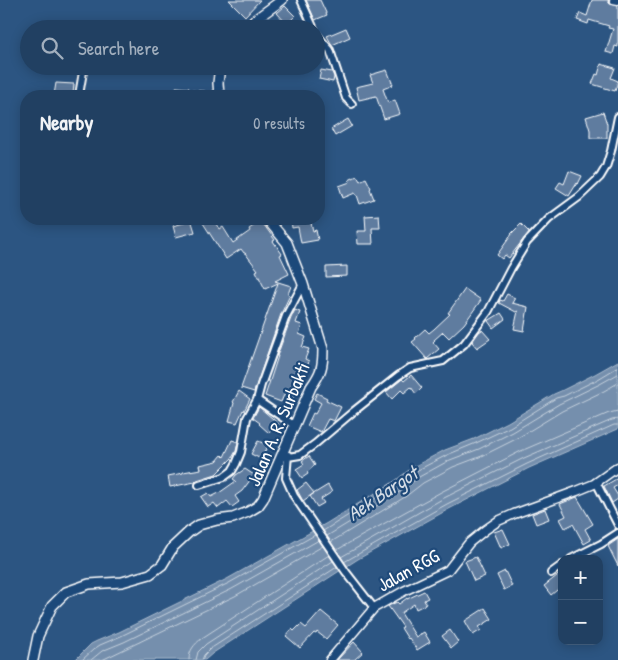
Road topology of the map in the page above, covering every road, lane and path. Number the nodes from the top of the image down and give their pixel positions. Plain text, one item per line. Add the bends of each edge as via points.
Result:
1 (282, 0) edge
2 (301, 0) edge
3 (613, 0) edge
4 (618, 1) edge
5 (255, 20) edge
6 (310, 20) edge
7 (325, 44) edge
8 (82, 75) edge
9 (219, 75) edge
10 (80, 90) edge
11 (219, 90) edge
12 (352, 104) dead end
13 (618, 117) edge
14 (272, 225) edge
15 (303, 284) junction
16 (257, 400) junction
17 (295, 426) junction
18 (288, 441) junction
19 (288, 457) junction
20 (618, 467) edge
21 (596, 482) junction
22 (199, 485) dead end
23 (618, 525) edge
24 (618, 533) edge
25 (578, 555) edge
26 (558, 568) edge
27 (551, 573) dead end
28 (374, 608) junction
29 (33, 660) edge
30 (330, 660) edge

1 - 5 main road
2 - 6 street
3 - 4 street
7 - 12 street via 330,50 346,98
8 - 10 street
9 - 11 main road
13 - 19 street via 611,151 600,177 549,219 527,242 488,312 464,344 442,361 410,368 315,444 300,454
14 - 15 main road, Jalan A. R. Surbakti via 287,243
15 - 16 street via 286,316
15 - 17 main road, Jalan A. R. Surbakti via 323,359 320,374
16 - 17 street
16 - 22 street via 247,418 241,452 232,472
17 - 18 main road, Jalan A. R. Surbakti
18 - 19 street
18 - 29 main road, Jalan A. R. Surbakti via 264,499 258,506 233,518 200,525 173,547 162,565 150,574 122,582 89,584 66,592 52,606 38,636
19 - 28 street via 286,478 294,496
20 - 21 street, Jalan RGG
21 - 23 street
21 - 28 street, Jalan RGG via 498,521 469,543 448,570
24 - 25 street
26 - 27 street
28 - 30 street, Jalan RGG

